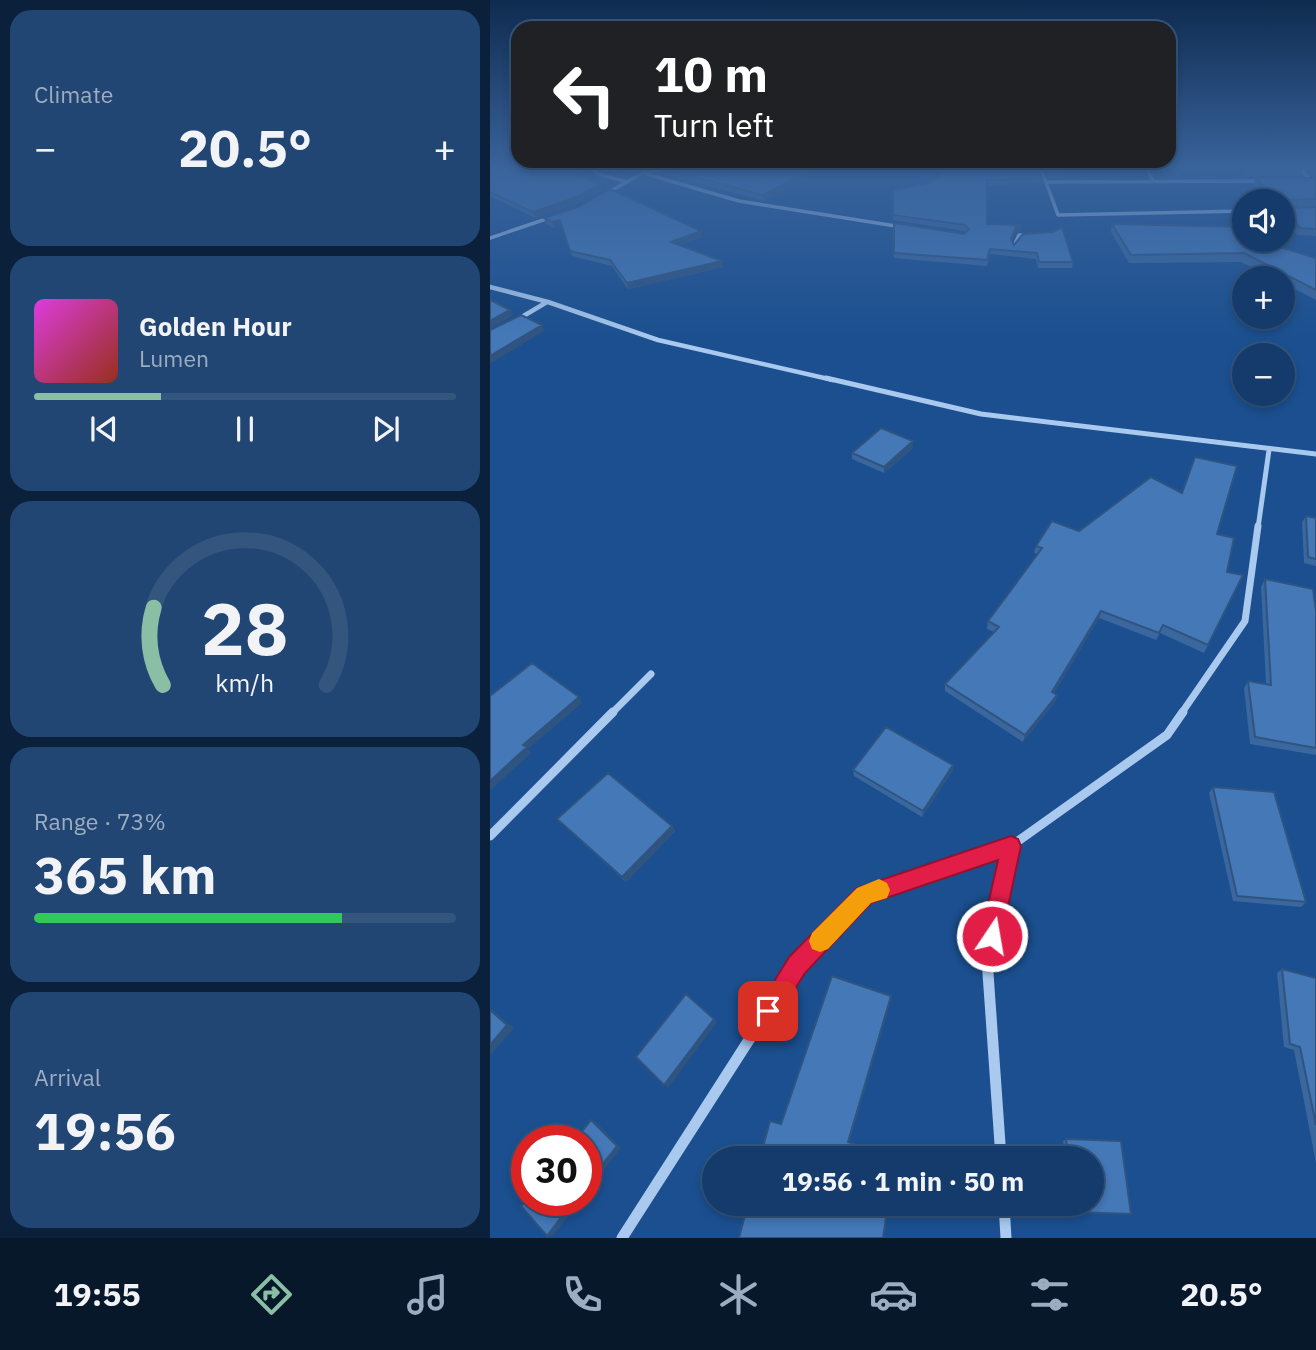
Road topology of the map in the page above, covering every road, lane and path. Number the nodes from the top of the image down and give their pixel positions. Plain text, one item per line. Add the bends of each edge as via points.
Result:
1 (528, 225) edge
2 (887, 225) edge
3 (1060, 225) edge
4 (912, 228) edge
5 (1060, 228) edge
6 (1041, 234) edge
7 (490, 238) edge
8 (1014, 246) edge
9 (490, 288) edge
10 (548, 302) junction
11 (513, 321) edge
12 (1269, 450) junction
13 (1316, 454) edge
14 (651, 674) dead end
15 (490, 836) edge
16 (1011, 846) junction
17 (1000, 1146) edge
18 (1005, 1216) edge
19 (622, 1238) edge
20 (1006, 1238) edge

1 - 7 street
2 - 4 street
3 - 5 street
6 - 8 street via 1019,236
9 - 10 street
10 - 11 street
10 - 12 street via 658,340 982,414
12 - 13 street
12 - 16 street via 1245,621 1167,735
14 - 15 street
16 - 17 street via 987,959
16 - 19 street via 864,895 797,965
18 - 20 street

